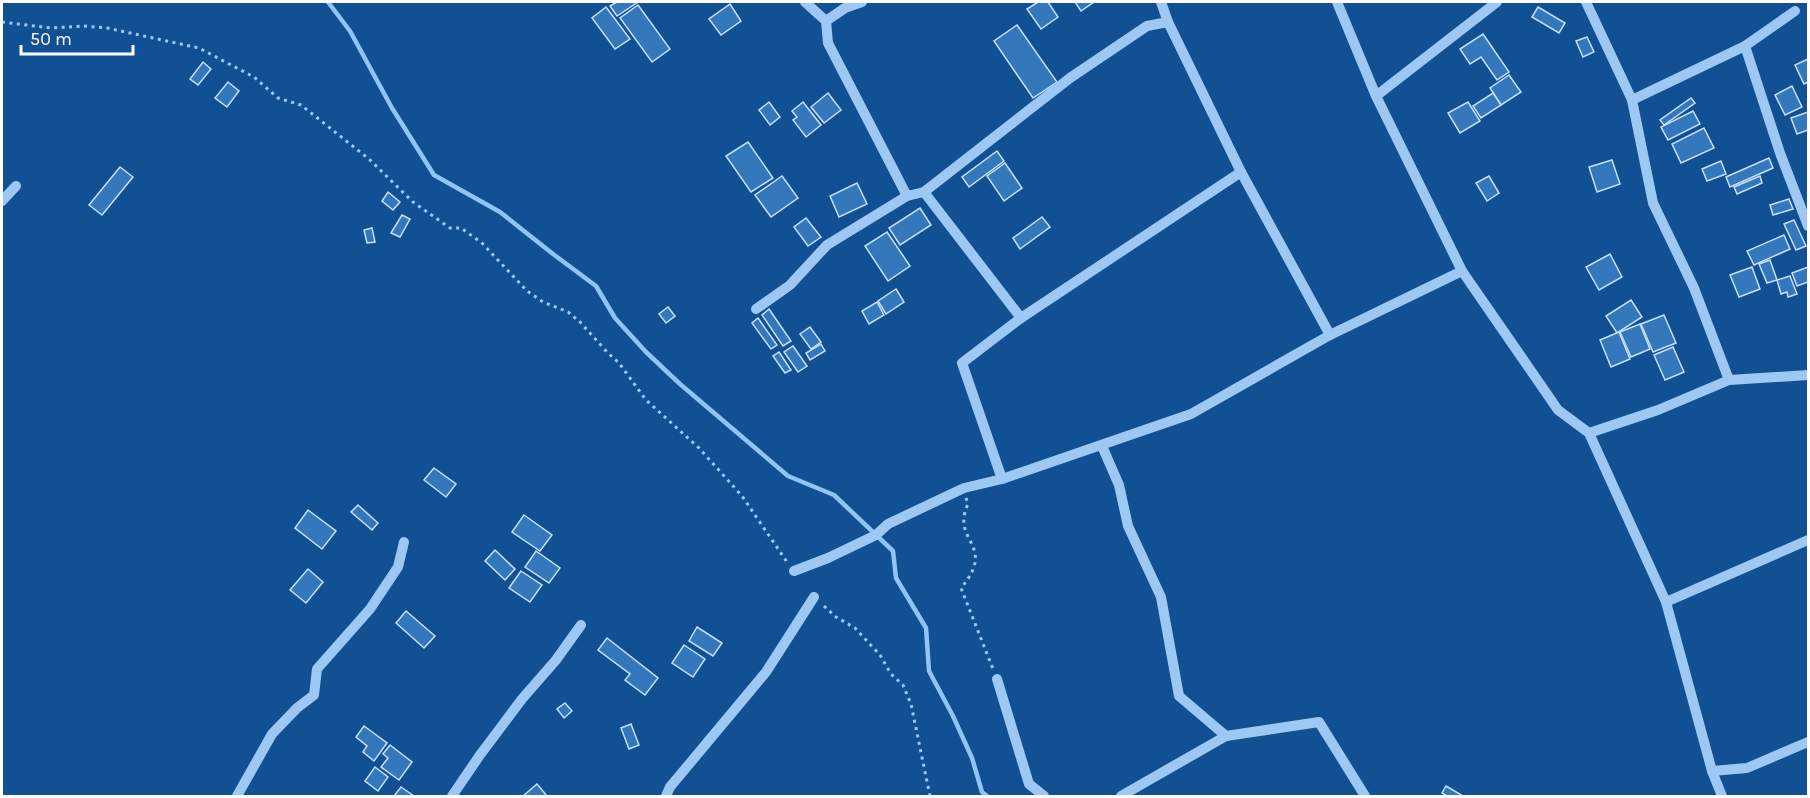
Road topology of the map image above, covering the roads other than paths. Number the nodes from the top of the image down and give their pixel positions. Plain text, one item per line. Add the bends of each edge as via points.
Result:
1 (806, 2) edge
2 (862, 2) edge
3 (1161, 2) edge
4 (1337, 2) edge
5 (1497, 2) edge
6 (1586, 2) edge
7 (1795, 11) dead end
8 (826, 21) junction
9 (1168, 22) junction
10 (1745, 46) junction
11 (1376, 96) junction
12 (1632, 100) junction
13 (1241, 172) junction
14 (16, 186) dead end
15 (924, 192) junction
16 (907, 196) junction
17 (2, 201) edge
18 (1809, 226) edge
19 (1462, 271) junction
20 (756, 309) dead end
21 (1021, 318) junction
22 (1330, 334) junction
23 (1809, 375) edge
24 (1730, 380) junction
25 (1589, 433) junction
26 (1101, 446) junction
27 (1002, 479) junction
28 (1809, 540) edge
29 (404, 542) dead end
30 (794, 571) road end
31 (814, 597) road end
32 (1666, 602) junction
33 (580, 625) dead end
34 (997, 679) road end
35 (1226, 736) junction
36 (1809, 742) edge
37 (1712, 771) junction
38 (237, 796) edge
39 (452, 796) edge
40 (666, 796) edge
41 (1044, 796) edge
42 (1120, 796) edge
43 (1365, 796) edge
44 (1722, 796) edge

1 - 8 street
2 - 8 street
3 - 9 street
4 - 11 street
5 - 11 street
6 - 12 street
7 - 10 street
8 - 16 street via 828,43
9 - 13 street
9 - 15 street via 1148,26 1070,78
10 - 12 street
10 - 18 street
11 - 19 street
12 - 24 street via 1653,203 1694,288
13 - 21 street
13 - 22 street
14 - 17 street
15 - 16 street
15 - 21 street
16 - 20 street via 827,244 790,285
19 - 22 street
19 - 25 street via 1558,410
21 - 27 street via 962,363
22 - 26 street via 1191,414
23 - 24 street
24 - 25 street
25 - 32 street
26 - 27 street
26 - 35 street via 1119,485 1128,526 1161,597 1179,696
27 - 30 street via 964,488 888,524 876,535
28 - 32 street
29 - 38 street via 398,567 370,609 317,669 314,695 272,734
31 - 40 street via 766,672
32 - 37 street
33 - 39 street
34 - 41 street via 1029,784
35 - 42 street
35 - 43 street via 1319,722
36 - 37 street via 1747,768
37 - 44 street

